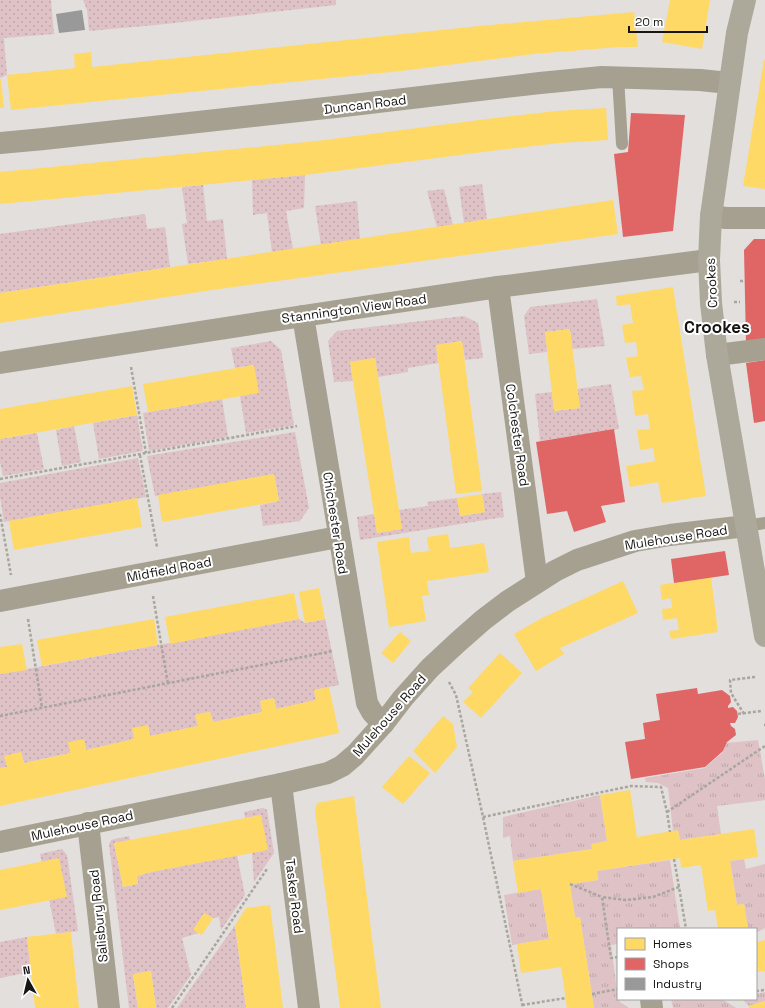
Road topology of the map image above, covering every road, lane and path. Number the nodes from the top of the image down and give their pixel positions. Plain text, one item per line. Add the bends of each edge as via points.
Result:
1 (745, 0) edge
2 (618, 77) junction
3 (729, 83) junction
4 (0, 143) edge
5 (622, 144) dead end
6 (711, 216) junction
7 (765, 218) edge
8 (709, 260) junction
9 (740, 281) dead end
10 (745, 281) dead end
11 (498, 287) junction
12 (302, 316) junction
13 (127, 343) junction
14 (765, 349) edge
15 (717, 355) junction
16 (0, 363) edge
17 (320, 422) junction
18 (146, 454) junction
19 (140, 455) junction
20 (0, 479) edge
21 (0, 514) edge
22 (756, 525) edge
23 (338, 537) junction
24 (155, 572) junction
25 (537, 582) junction
26 (13, 598) edge
27 (765, 636) edge
28 (356, 646) junction
29 (438, 660) junction
30 (754, 677) dead end
31 (168, 684) junction
32 (42, 708) junction
33 (761, 711) dead end
34 (738, 714) dead end
35 (744, 714) junction
36 (0, 716) edge
37 (383, 724) junction
38 (765, 746) edge
39 (281, 784) junction
40 (667, 812) junction
41 (484, 817) junction
42 (88, 823) junction
43 (670, 832) dead end
44 (0, 842) edge
45 (290, 854) junction
46 (674, 859) dead end
47 (570, 884) dead end
48 (679, 887) junction
49 (602, 897) junction
50 (686, 928) edge
51 (617, 957) edge
52 (617, 990) edge
53 (592, 994) dead end
54 (566, 998) dead end
55 (523, 1006) edge
56 (109, 1008) edge
57 (172, 1008) edge
58 (310, 1008) edge

1 - 3 street, Crookes
2 - 3 street, Duncan Road
2 - 4 street, Duncan Road via 540,82 337,107
2 - 5 lane
3 - 6 street, Crookes
6 - 7 street
6 - 8 street, Crookes
8 - 11 street, Stannington View Road
8 - 15 street, Crookes
9 - 10 path
11 - 12 street, Stannington View Road
11 - 25 street, Colchester Road
12 - 13 street, Stannington View Road
12 - 17 street, Chichester Road
13 - 16 street, Stannington View Road
13 - 18 path
14 - 15 street
15 - 22 street, Crookes
17 - 18 path
17 - 23 street, Chichester Road
18 - 19 path
19 - 20 path
19 - 24 path
21 - 26 path
22 - 25 street, Mulehouse Road via 635,541 577,560
22 - 27 street, Crookes
23 - 24 street, Midfield Road
23 - 28 street, Chichester Road
24 - 26 street, Midfield Road
24 - 31 path
25 - 29 street, Mulehouse Road via 483,620
26 - 32 path
28 - 31 path
28 - 37 street, Chichester Road via 367,703
29 - 37 street, Mulehouse Road
29 - 41 path via 456,695
30 - 35 path via 730,680 732,693
31 - 32 path
32 - 36 path
33 - 35 path
34 - 35 path
37 - 39 street, Mulehouse Road via 342,766 328,773
38 - 40 path
39 - 42 street, Mulehouse Road
39 - 45 street, Tasker Road
40 - 41 path via 661,787 630,786
40 - 43 path
41 - 55 path
42 - 44 street, Mulehouse Road
42 - 56 street, Salisbury Road
45 - 57 path via 276,856
45 - 58 street, Tasker Road
46 - 48 path
47 - 49 path
48 - 49 path via 653,897 626,900
48 - 50 path
49 - 51 path via 611,958
52 - 53 path
54 - 55 path

